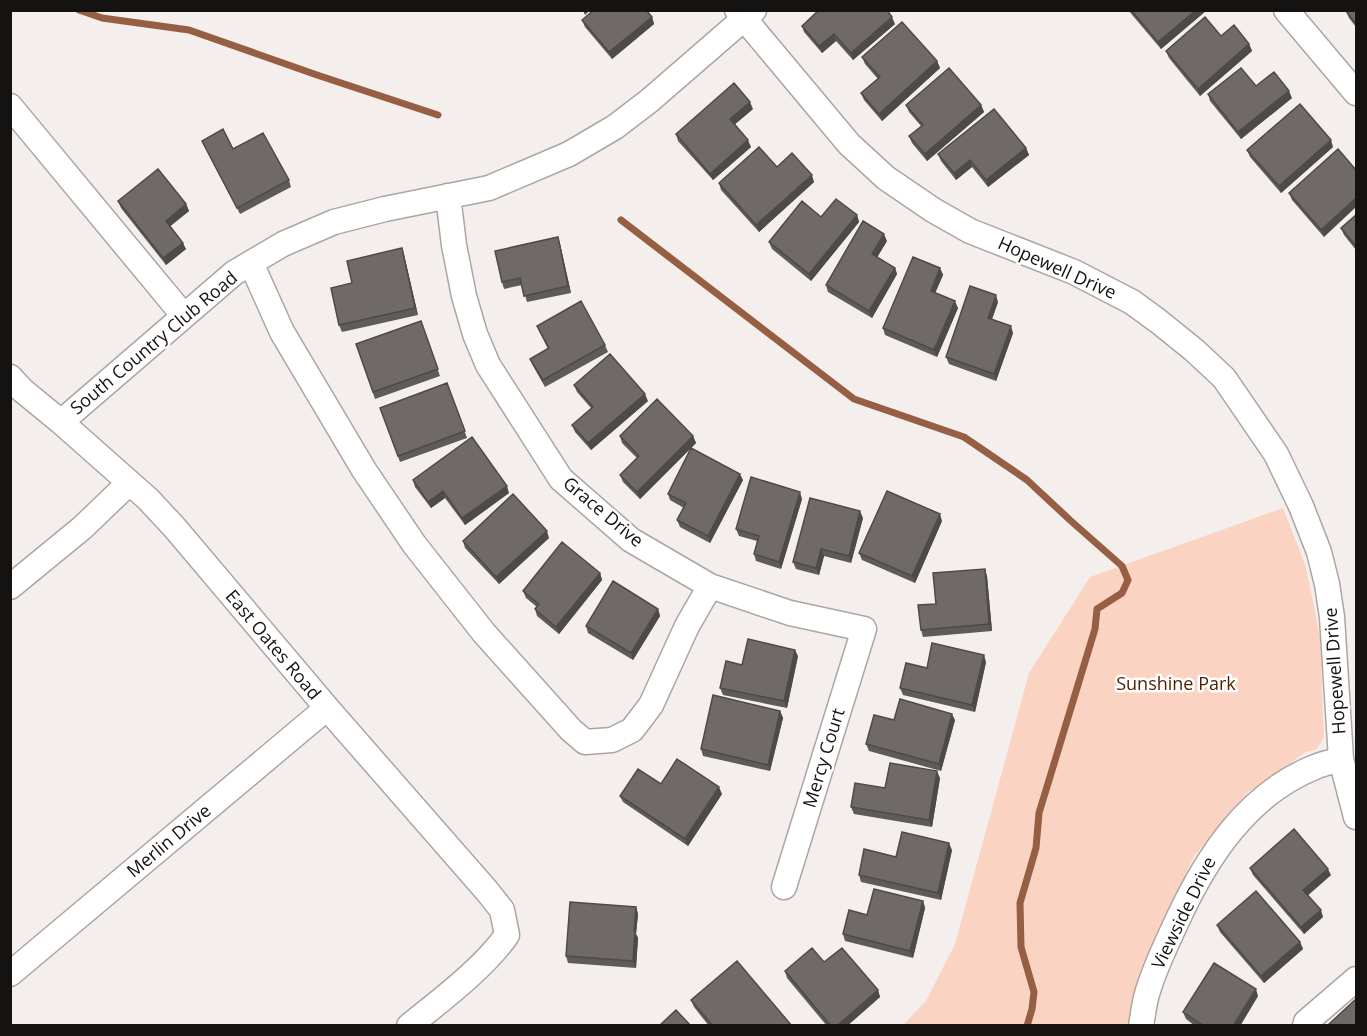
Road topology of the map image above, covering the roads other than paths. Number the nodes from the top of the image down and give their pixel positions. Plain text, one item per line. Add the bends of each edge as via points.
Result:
1 (1286, 10) edge
2 (745, 13) edge
3 (1356, 93) edge
4 (10, 106) edge
5 (448, 196) junction
6 (251, 263) junction
7 (184, 316) junction
8 (10, 377) edge
9 (61, 422) junction
10 (129, 483) junction
11 (710, 586) junction
12 (10, 587) edge
13 (864, 629) joint
14 (1345, 646) edge
15 (327, 708) junction
16 (1341, 759) junction
17 (1356, 817) edge
18 (784, 887) dead end
19 (10, 975) edge
20 (1356, 979) edge
21 (409, 1026) edge
22 (1141, 1026) edge
23 (1305, 1026) edge

1 - 3 street
2 - 5 street, South Country Club Road via 649,102 615,127 534,170 489,188
2 - 14 street, Hopewell Drive via 849,144 886,177 970,231 1074,272 1132,302 1224,378 1276,454 1301,506 1319,552 1332,617
4 - 7 street
5 - 6 street, South Country Club Road via 334,222
5 - 11 street, Grace Drive via 464,296 475,334 488,365 561,479 631,540
6 - 7 street, South Country Club Road
6 - 11 street via 282,332 364,470 414,544 484,633 585,742 612,740 632,730 651,705
7 - 9 street, South Country Club Road
8 - 9 street, East Oates Road
9 - 10 street, East Oates Road
10 - 12 street
10 - 15 street, East Oates Road via 175,528
11 - 13 street, Grace Drive via 790,613
13 - 18 street, Mercy Court
14 - 16 street, Hopewell Drive
15 - 19 street, Merlin Drive
15 - 21 street, East Oates Road via 502,910 507,935 499,948
16 - 17 street, Hopewell Drive
16 - 22 street, Viewside Drive via 1316,766 1271,791 1215,851 1182,909 1155,970
20 - 23 street

